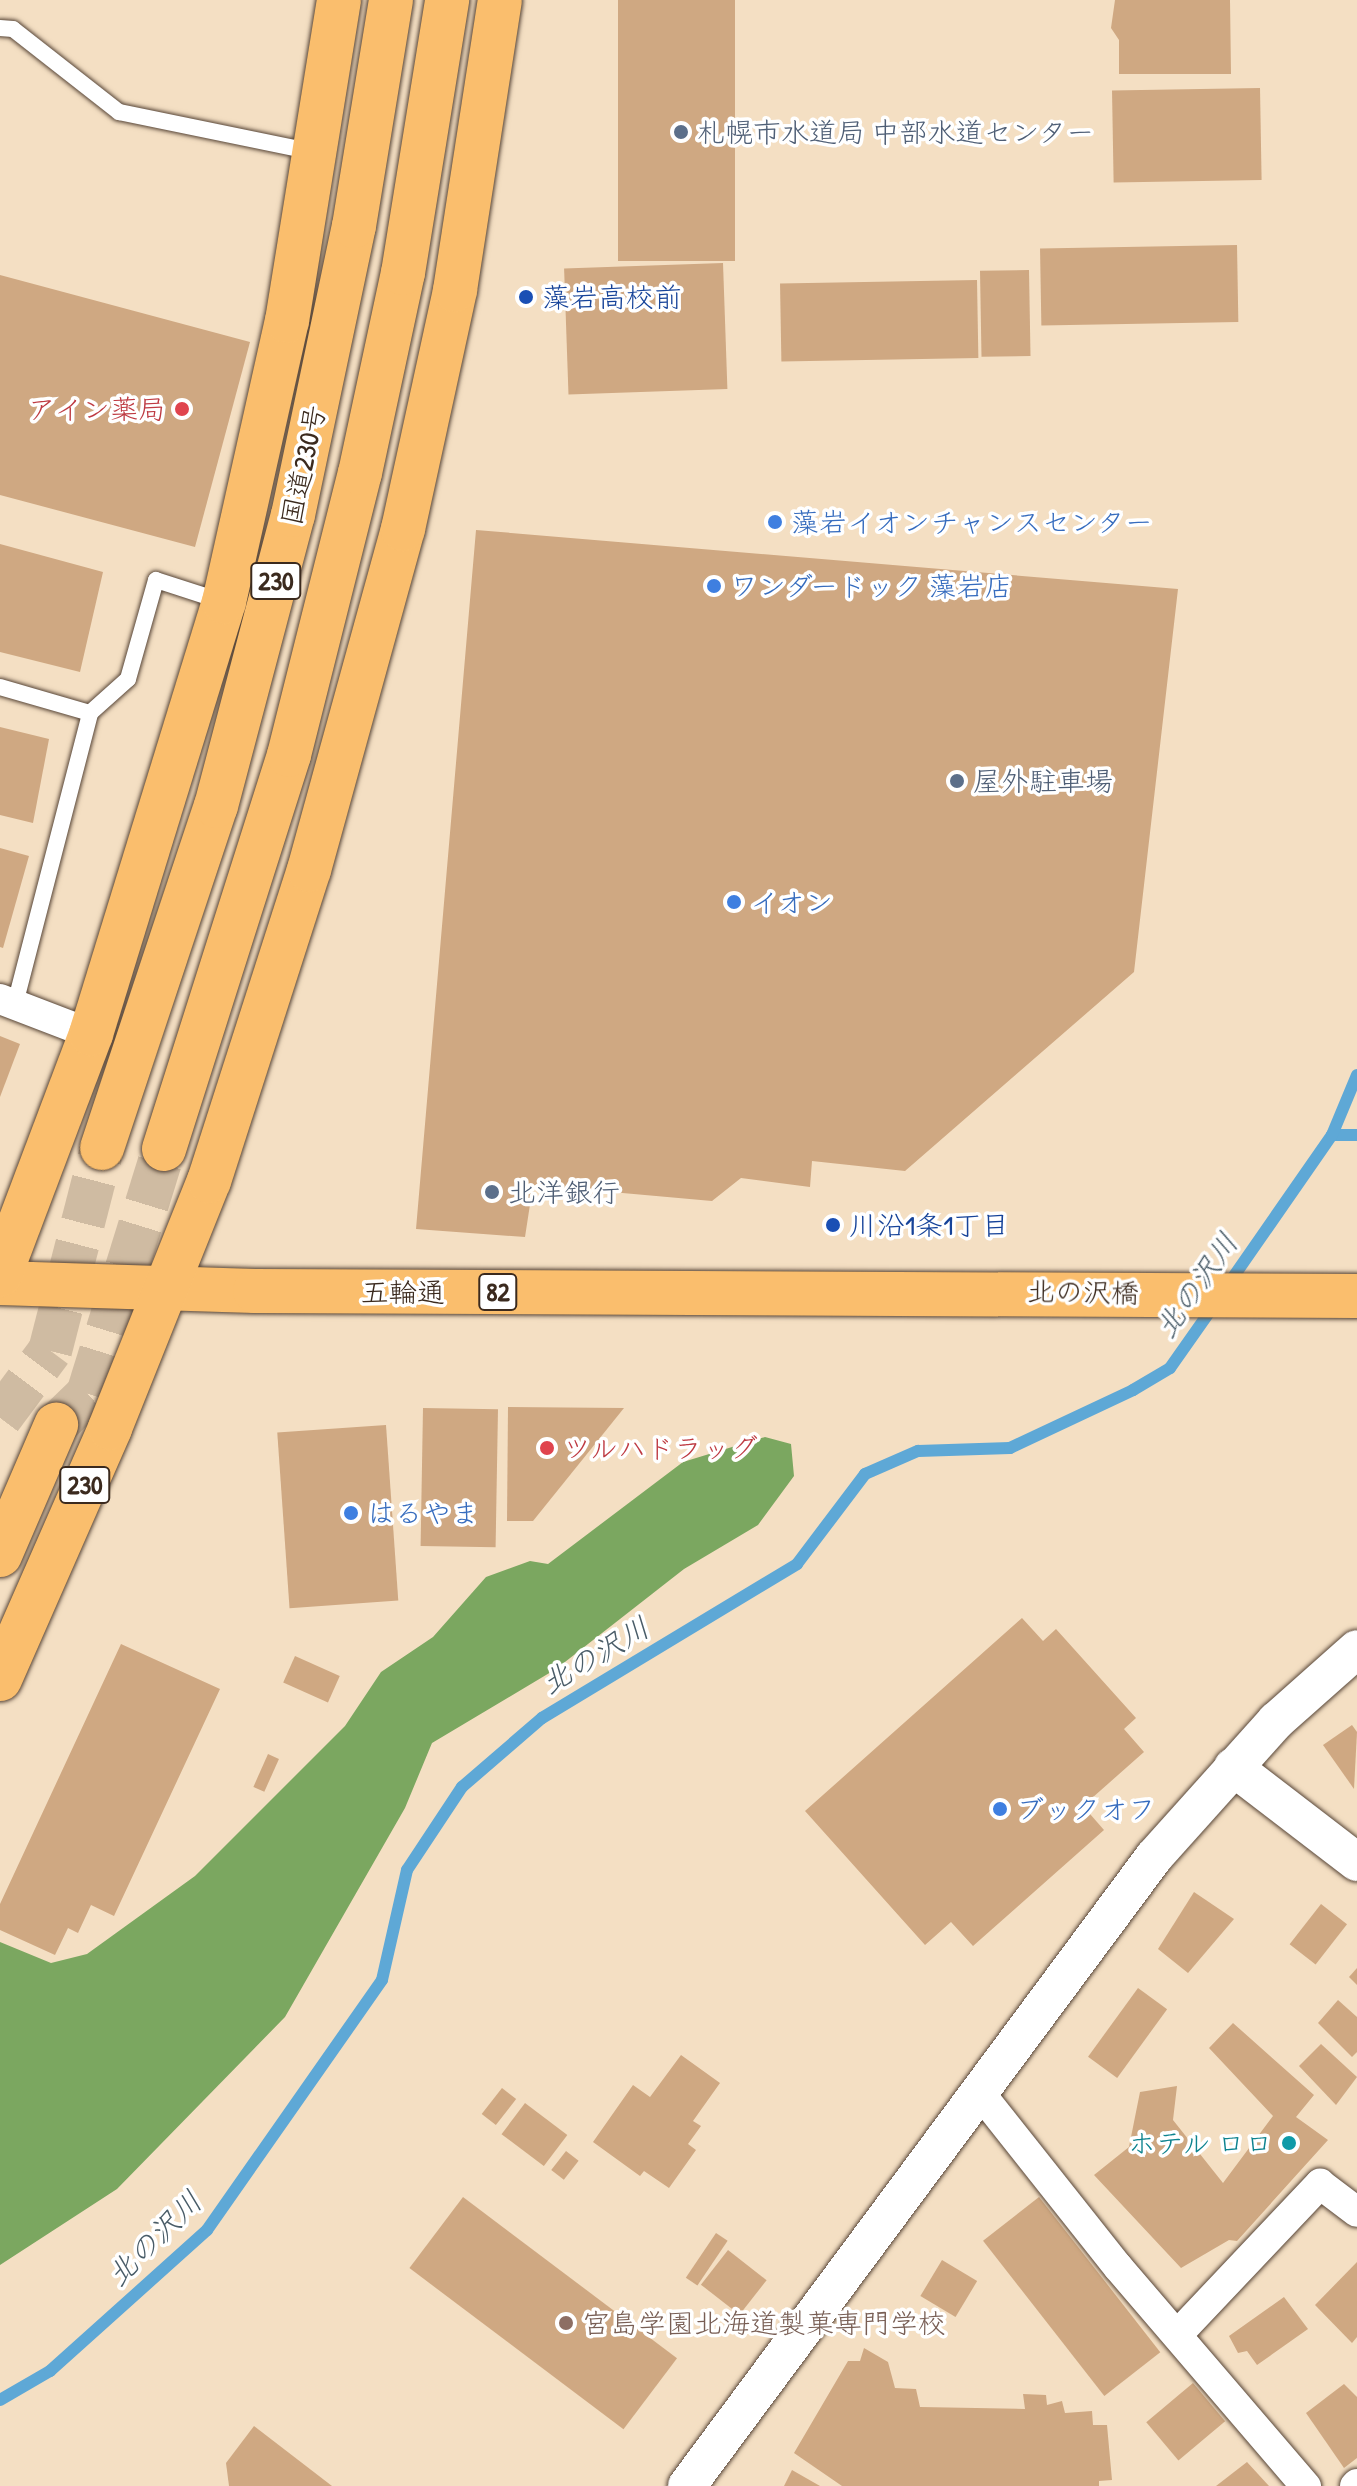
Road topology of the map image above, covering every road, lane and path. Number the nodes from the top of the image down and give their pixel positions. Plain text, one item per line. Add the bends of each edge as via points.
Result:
1 (339, 0) edge
2 (391, 0) edge
3 (447, 0) edge
4 (500, 0) edge
5 (0, 28) edge
6 (316, 152) junction
7 (224, 602) junction
8 (0, 687) edge
9 (90, 713) junction
10 (7, 1002) edge
11 (91, 1034) junction
12 (102, 1148) tunnel mouth
13 (164, 1149) tunnel mouth
14 (0, 1275) edge
15 (0, 1283) edge
16 (163, 1288) junction
17 (951, 1291) joint
18 (1357, 1296) edge
19 (56, 1425) tunnel mouth
20 (0, 1555) edge
21 (1357, 1649) edge
22 (0, 1679) edge
23 (1233, 1767) junction
24 (1357, 1862) edge
25 (980, 2093) junction
26 (1357, 2212) edge
27 (1178, 2334) junction
28 (687, 2486) edge
29 (1306, 2486) edge

1 - 6 main road
2 - 12 main road, 国道230号 / 230 via 354,226 293,515 216,806
3 - 13 main road, 国道230号 / 230 via 403,273 360,473 289,755
4 - 16 main road via 455,290 403,529 309,870 209,1181
5 - 6 lane via 13,29 119,112
6 - 7 main road via 287,321
7 - 9 lane via 156,580 128,679
7 - 11 main road
8 - 9 lane
9 - 10 lane
10 - 11 street
11 - 14 main road
15 - 16 main road, 五輪通 / 82
16 - 17 main road, 五輪通 / 82
16 - 22 main road, 230 via 110,1428
17 - 18 main road, 北の沢橋 / 82
19 - 20 main road, 230
21 - 23 street
23 - 24 street
23 - 25 street via 1154,1857
25 - 27 street
25 - 28 street
26 - 27 street via 1320,2184
27 - 29 street

